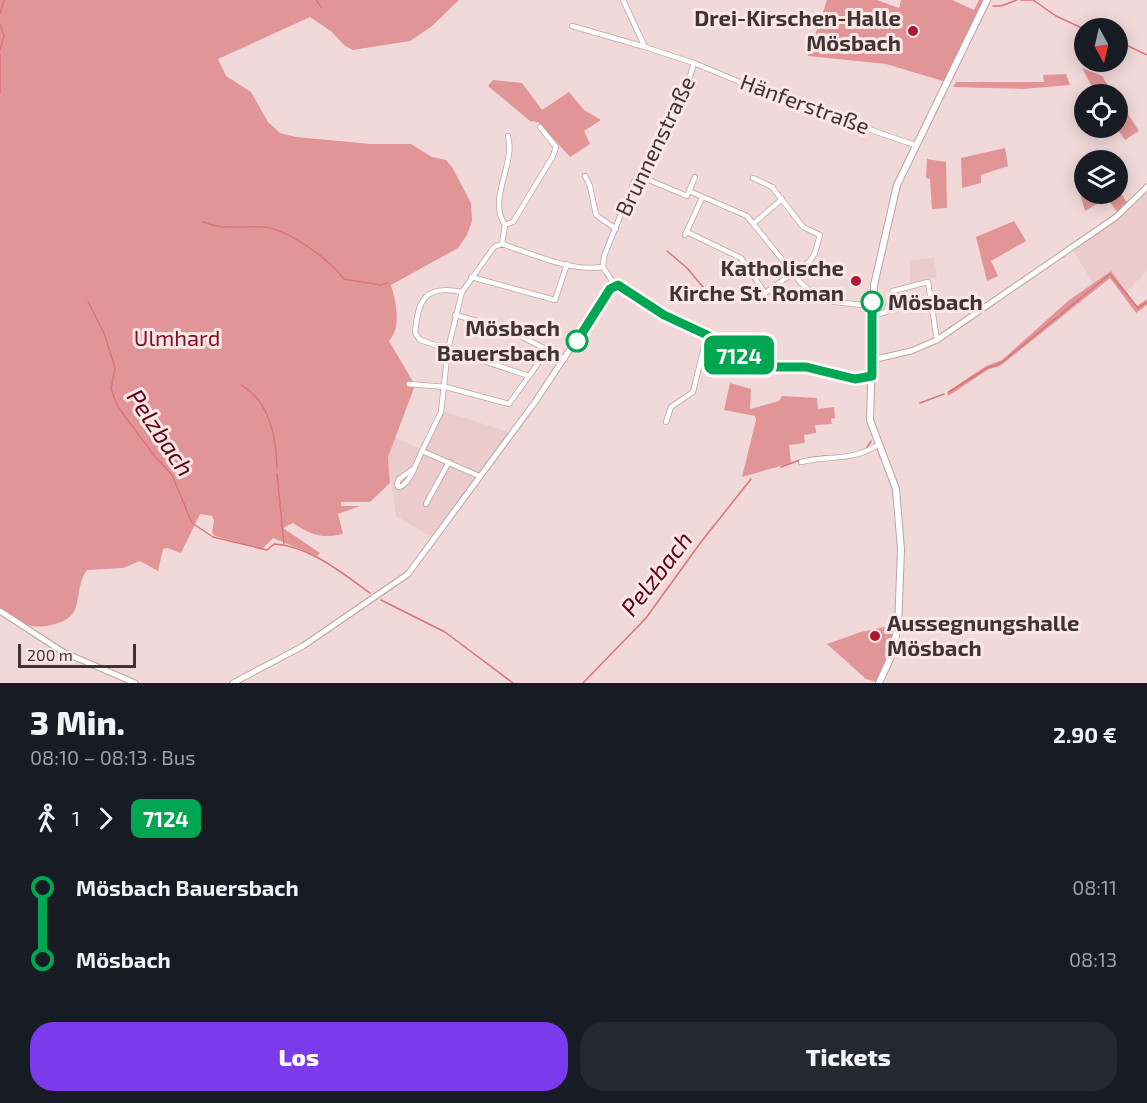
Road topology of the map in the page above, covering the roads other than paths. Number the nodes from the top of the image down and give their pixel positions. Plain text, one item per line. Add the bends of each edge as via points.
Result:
1 (623, 0) edge
2 (987, 0) edge
3 (572, 26) dead end
4 (645, 47) junction
5 (694, 63) junction
6 (540, 127) dead end
7 (508, 136) dead end
8 (915, 145) junction
9 (637, 175) junction
10 (585, 176) dead end
11 (695, 177) dead end
12 (753, 178) dead end
13 (1147, 187) edge
14 (688, 191) junction
15 (702, 198) junction
16 (782, 199) junction
17 (754, 223) junction
18 (506, 225) junction
19 (616, 229) junction
20 (502, 244) junction
21 (567, 264) junction
22 (603, 267) junction
23 (792, 272) junction
24 (471, 277) junction
25 (615, 285) junction
26 (462, 292) junction
27 (872, 306) junction
28 (455, 315) junction
29 (871, 316) junction
30 (707, 335) junction
31 (937, 340) junction
32 (549, 348) junction
33 (448, 349) junction
34 (565, 359) junction
35 (872, 360) junction
36 (529, 376) junction
37 (872, 376) junction
38 (409, 384) dead end
39 (446, 387) junction
40 (666, 422) dead end
41 (878, 445) junction
42 (422, 451) junction
43 (449, 462) junction
44 (801, 462) dead end
45 (413, 469) dead end
46 (479, 476) junction
47 (426, 504) dead end
48 (0, 611) edge
49 (135, 683) edge
50 (233, 683) edge
51 (879, 683) edge

1 - 4 street
2 - 8 main road
3 - 4 street, Hänferstraße
4 - 5 street, Hänferstraße
5 - 8 street, Hänferstraße via 783,100
5 - 9 street, Brunnenstraße via 683,99
6 - 18 street via 556,147 553,156 513,222
7 - 18 street via 511,146 501,196 501,218
8 - 27 main road via 886,222
9 - 14 street via 687,196
9 - 19 street, Brunnenstraße
10 - 19 street, Brunnenstraße via 596,215
11 - 14 street
12 - 16 street via 772,187
13 - 31 street via 1116,217
14 - 15 street
15 - 17 street via 747,216
15 - 23 street via 686,234 741,258 765,293
16 - 17 street
16 - 23 street via 803,227 820,235 813,257
17 - 23 street
18 - 20 street
19 - 22 street, Brunnenstraße
20 - 21 street
20 - 24 street via 494,247
21 - 22 street
21 - 24 street via 555,300
22 - 25 street
23 - 27 street via 809,291 825,301
24 - 26 street
25 - 30 street
25 - 34 street
26 - 28 street
26 - 33 street via 438,292 417,306 415,333 428,344
27 - 29 main road
28 - 32 street via 492,323
28 - 33 street
29 - 31 street via 886,312 893,291 927,282
29 - 35 main road
30 - 37 street via 761,367 806,367 855,379
30 - 40 street via 693,392 671,407
31 - 35 street
32 - 34 street
32 - 36 street
33 - 36 street
33 - 39 street
34 - 46 street
35 - 37 main road
36 - 39 street via 509,404
37 - 41 main road via 870,420
38 - 39 street
39 - 42 street via 441,412
41 - 44 street via 852,457
41 - 51 main road via 894,481 899,512 899,614 890,659
42 - 43 street
42 - 45 street
43 - 46 street
43 - 47 street
46 - 50 street via 408,574 303,646
48 - 49 street via 71,656

